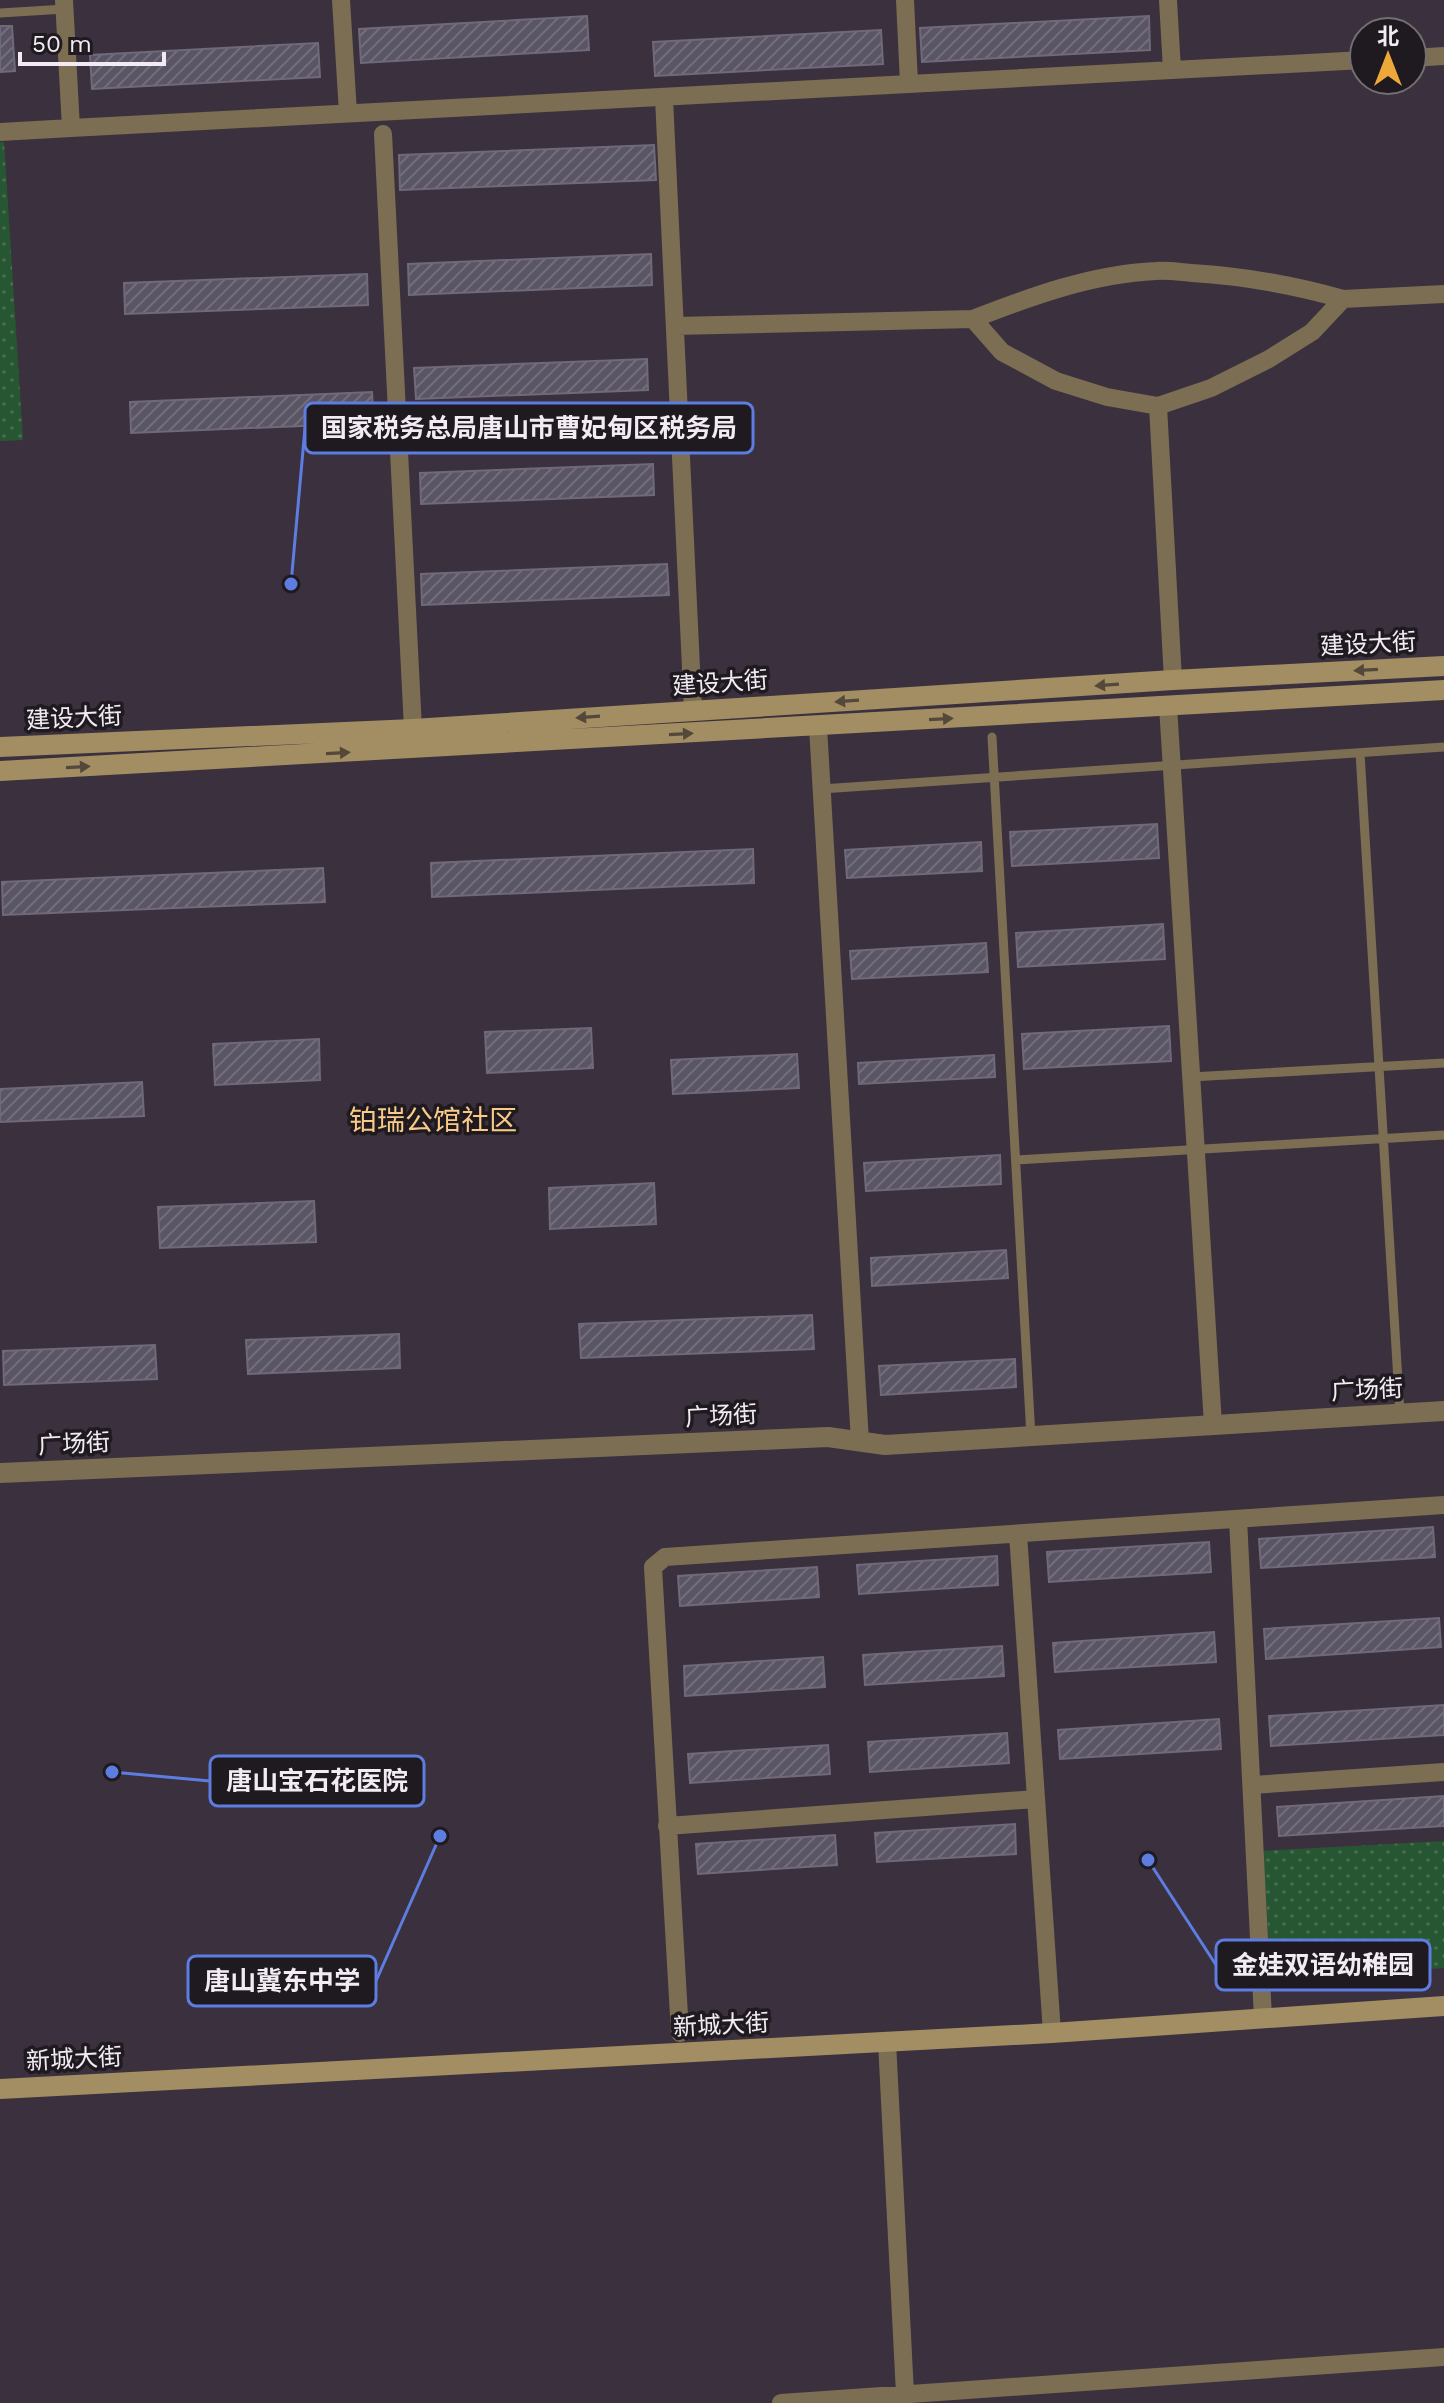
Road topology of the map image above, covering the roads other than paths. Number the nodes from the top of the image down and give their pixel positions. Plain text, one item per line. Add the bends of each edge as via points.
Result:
1 (341, 0) edge
2 (905, 0) edge
3 (1168, 0) edge
4 (64, 4) edge
5 (0, 13) edge
6 (1348, 61) edge
7 (1172, 70) junction
8 (909, 83) junction
9 (664, 98) junction
10 (348, 113) junction
11 (71, 128) junction
12 (0, 132) edge
13 (383, 134) dead end
14 (1444, 294) edge
15 (1343, 299) junction
16 (973, 319) junction
17 (675, 326) junction
18 (1158, 406) junction
19 (1444, 666) edge
20 (1173, 680) junction
21 (1444, 690) edge
22 (1168, 706) junction
23 (693, 710) junction
24 (818, 727) junction
25 (413, 729) junction
26 (992, 737) dead end
27 (0, 747) edge
28 (1444, 747) edge
29 (1360, 753) junction
30 (1172, 765) junction
31 (0, 771) edge
32 (994, 777) junction
33 (821, 789) junction
34 (1444, 1063) edge
35 (1379, 1066) junction
36 (1191, 1077) junction
37 (1444, 1135) edge
38 (1384, 1139) junction
39 (1196, 1150) junction
40 (1016, 1160) junction
41 (1444, 1411) edge
42 (1400, 1414) junction
43 (1213, 1425) junction
44 (1031, 1437) junction
45 (860, 1442) junction
46 (0, 1473) edge
47 (1444, 1505) edge
48 (1238, 1519) junction
49 (1018, 1534) junction
50 (1444, 1772) edge
51 (1252, 1785) junction
52 (1036, 1799) junction
53 (667, 1826) junction
54 (1444, 2006) edge
55 (1263, 2018) junction
56 (680, 2033) dead end
57 (1052, 2033) junction
58 (887, 2042) junction
59 (0, 2089) edge
60 (1444, 2357) edge
61 (905, 2394) junction
62 (781, 2403) edge

1 - 10 street
2 - 8 street
3 - 7 street
4 - 5 lane
4 - 11 street
6 - 7 street
7 - 8 street
8 - 9 street
9 - 10 street
9 - 17 street
10 - 11 street
11 - 12 street
13 - 25 street
14 - 15 street
15 - 16 street via 1230,275 1156,271 1039,293
15 - 18 street via 1312,332 1269,359 1211,388
16 - 17 street
16 - 18 street via 1002,352 1056,381
17 - 23 street
18 - 20 street
19 -> 20 main road, 建设大街
20 -> 23 main road, 建设大街
21 - 22 main road, 建设大街
24 -> 22 main road, 建设大街
22 - 30 street
23 -> 25 main road, 建设大街
31 -> 24 main road, 建设大街
24 - 33 street
25 - 27 main road, 建设大街
26 - 32 lane
28 - 29 lane
29 - 30 lane
29 - 35 lane
30 - 32 lane
30 - 36 street
32 - 33 lane
32 - 40 lane
33 - 45 street
34 - 35 lane
35 - 36 lane
35 - 38 lane
36 - 39 street
37 - 38 lane
38 - 39 lane
38 - 42 lane
39 - 40 lane
39 - 43 street
40 - 44 lane
41 - 42 street, 广场街
42 - 43 street, 广场街
43 - 44 street, 广场街
44 - 45 street, 广场街
45 - 46 street, 广场街 via 828,1437
47 - 48 street
48 - 49 street
48 - 51 street
49 - 52 street
49 - 53 street via 665,1557 653,1567
50 - 51 street
51 - 55 street
52 - 53 street
52 - 57 street
53 - 56 street
54 - 55 main road, 新城大街
55 - 57 main road, 新城大街
57 - 58 main road, 新城大街
58 - 59 main road, 新城大街
58 - 61 street
60 - 61 street
61 - 62 street

